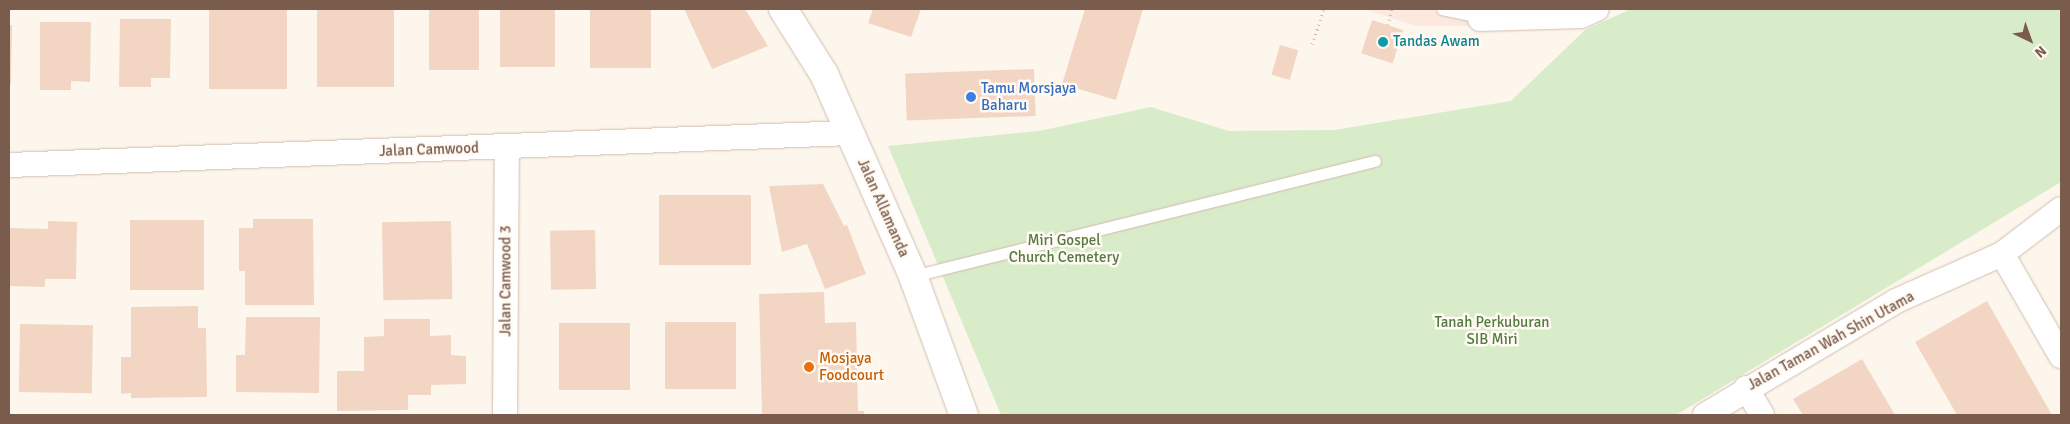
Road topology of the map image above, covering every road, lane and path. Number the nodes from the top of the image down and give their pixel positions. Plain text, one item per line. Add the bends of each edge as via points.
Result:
1 (783, 9) edge
2 (1324, 9) edge
3 (1392, 9) edge
4 (1442, 9) edge
5 (1589, 12) edge
6 (1483, 14) edge
7 (1388, 25) dead end
8 (1312, 44) dead end
9 (850, 132) junction
10 (507, 148) junction
11 (1375, 161) dead end
12 (9, 165) edge
13 (2061, 209) edge
14 (2002, 254) junction
15 (912, 276) junction
16 (2061, 356) edge
17 (1746, 388) junction
18 (505, 415) edge
19 (964, 415) edge
20 (1705, 415) edge
21 (1762, 415) edge

1 - 9 street, Jalan Allamanda via 824,74
2 - 8 path
3 - 7 path
4 - 6 lane
5 - 6 street
9 - 10 street, Jalan Camwood
9 - 15 street, Jalan Allamanda
10 - 12 street, Jalan Camwood
10 - 18 street, Jalan Camwood 3
11 - 15 lane
13 - 14 street, Jalan Taman Wah Shin Utama
14 - 16 street
14 - 17 street, Jalan Taman Wah Shin Utama via 1896,301
15 - 19 street, Jalan Allamanda
17 - 20 street, Jalan Taman Wah Shin Utama
17 - 21 street

